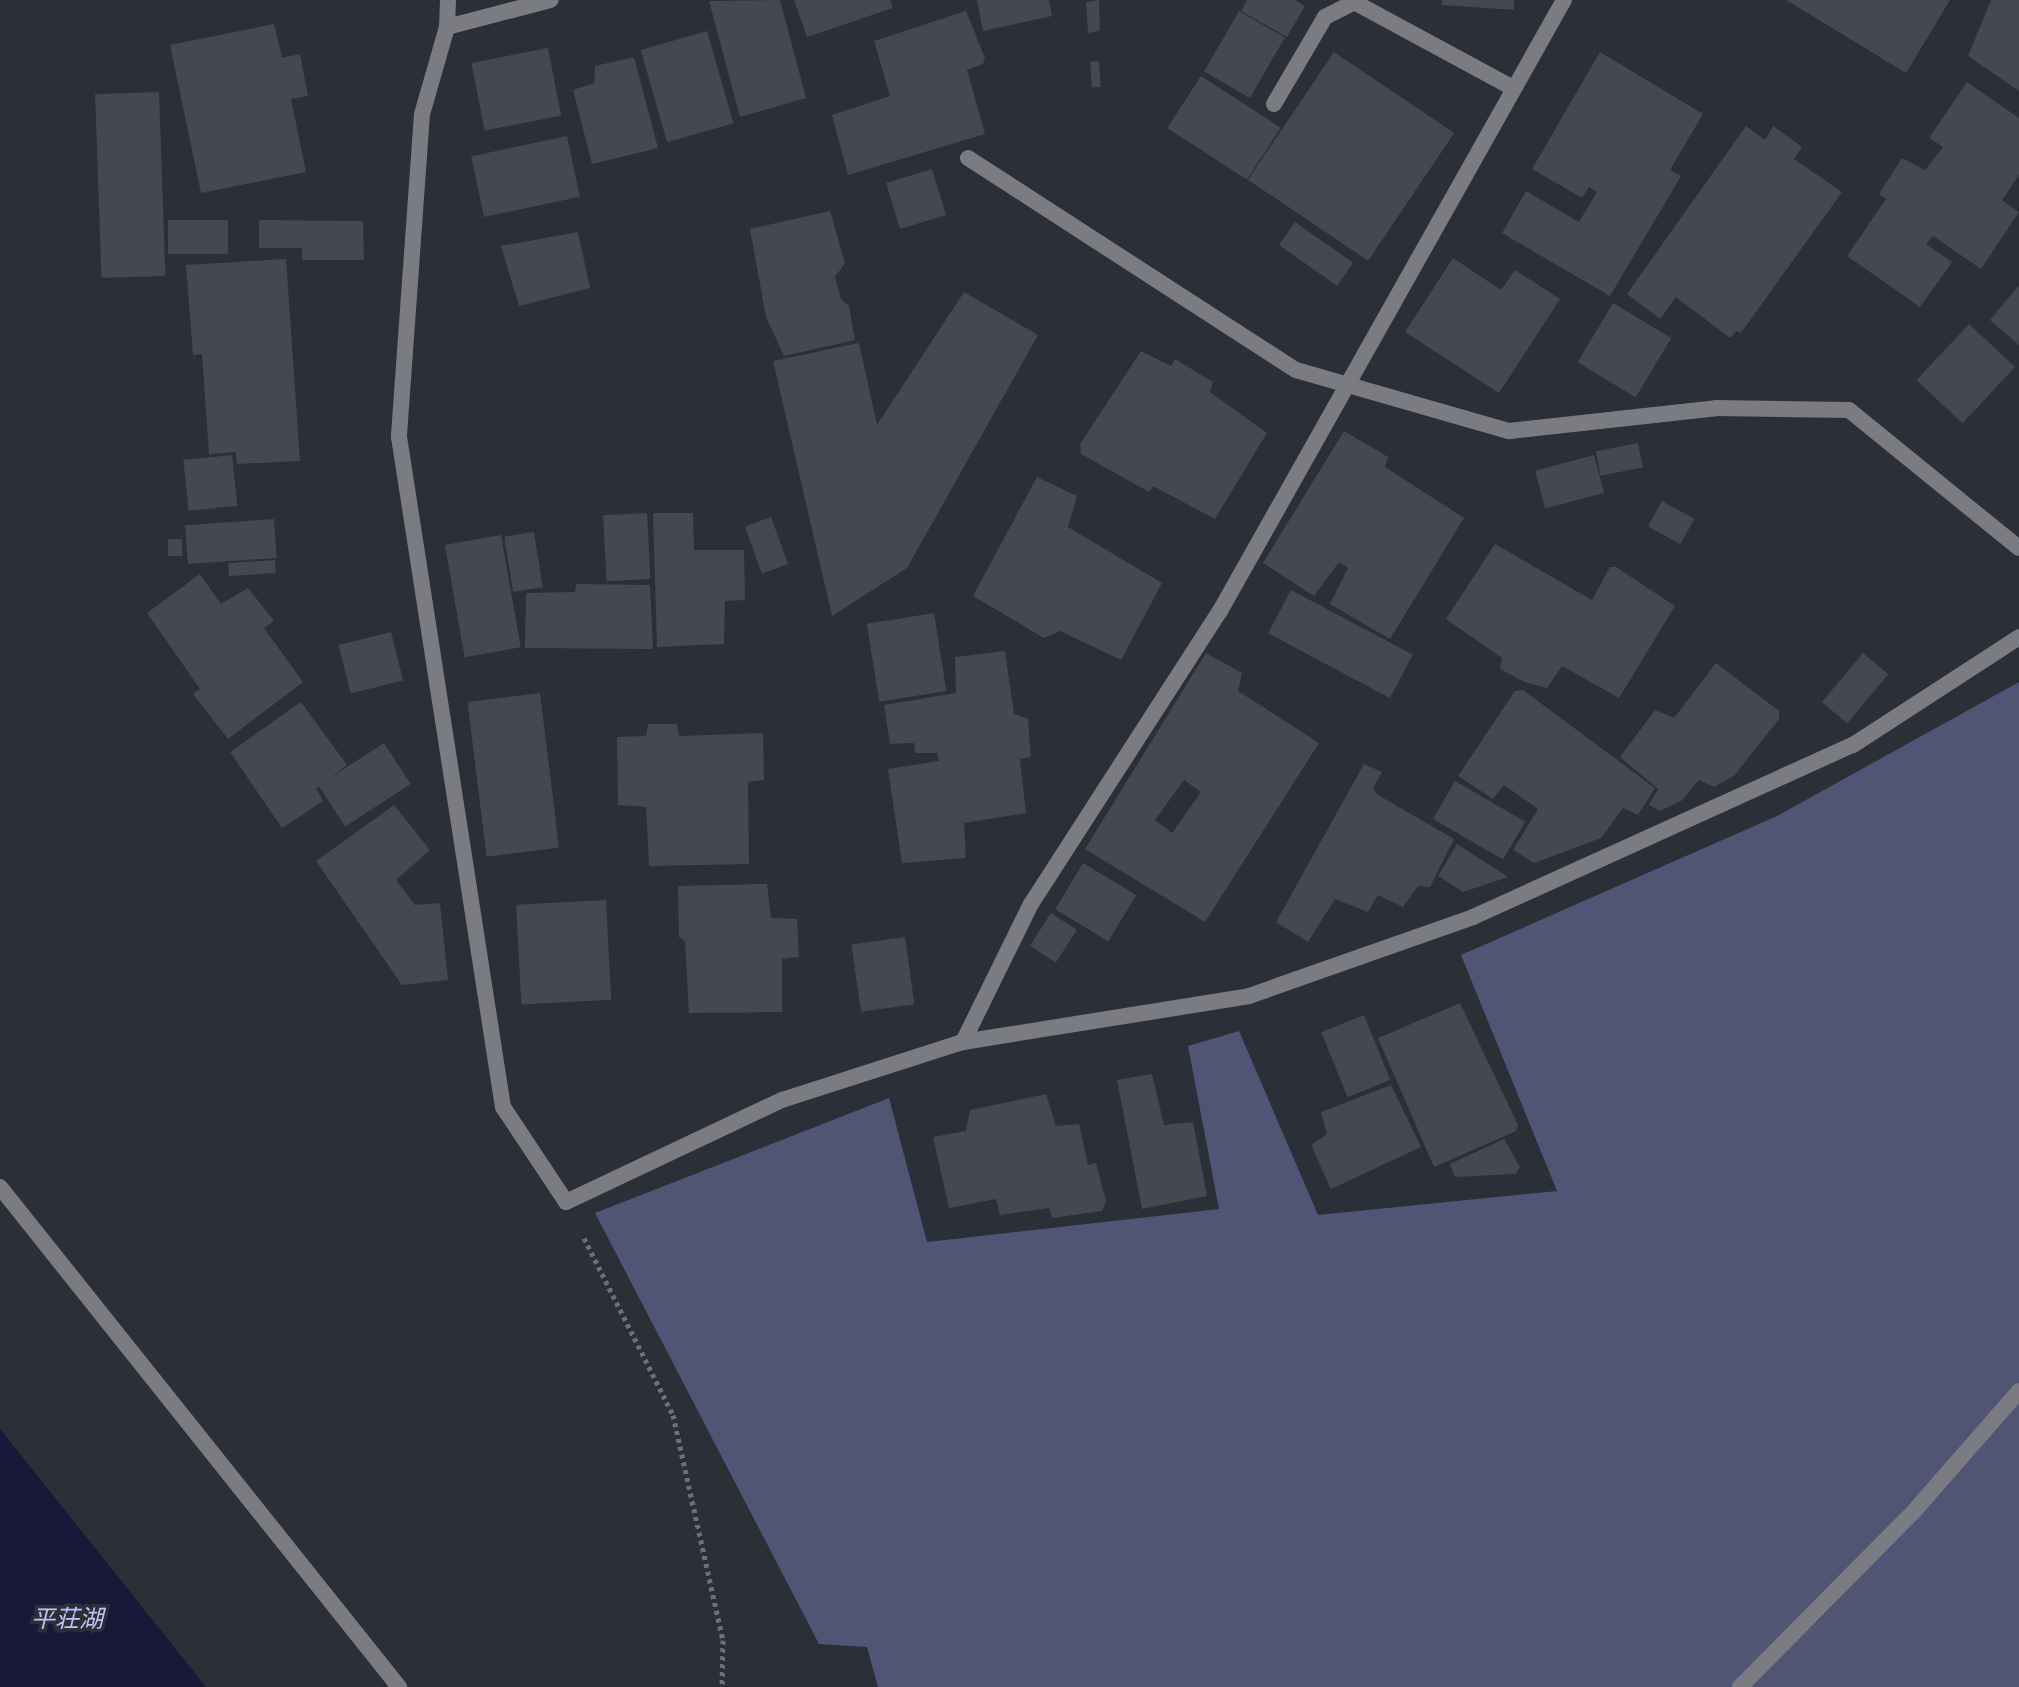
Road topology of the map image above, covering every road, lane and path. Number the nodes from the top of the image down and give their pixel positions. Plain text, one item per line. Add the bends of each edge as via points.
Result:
1 (448, 0) edge
2 (551, 0) edge
3 (1564, 0) edge
4 (447, 27) junction
5 (1511, 87) junction
6 (1274, 104) dead end
7 (968, 158) dead end
8 (1345, 385) junction
9 (2019, 548) edge
10 (2019, 637) edge
11 (963, 1042) junction
12 (0, 1187) edge
13 (566, 1202) junction
14 (2019, 1391) edge
15 (399, 1687) edge
16 (722, 1687) edge
17 (1740, 1687) edge

1 - 4 street
2 - 4 street
3 - 5 street
4 - 13 street via 422,114 399,437 503,1107
5 - 6 street via 1354,2 1325,17
5 - 8 street
7 - 8 street via 1296,370
8 - 9 street via 1509,431 1716,408 1849,410
8 - 11 street via 1220,611 1031,904
10 - 11 street via 1853,745 1473,917 1249,996
11 - 13 street via 782,1100
12 - 15 street
13 - 16 path via 673,1415 723,1640
14 - 17 street via 1915,1510

